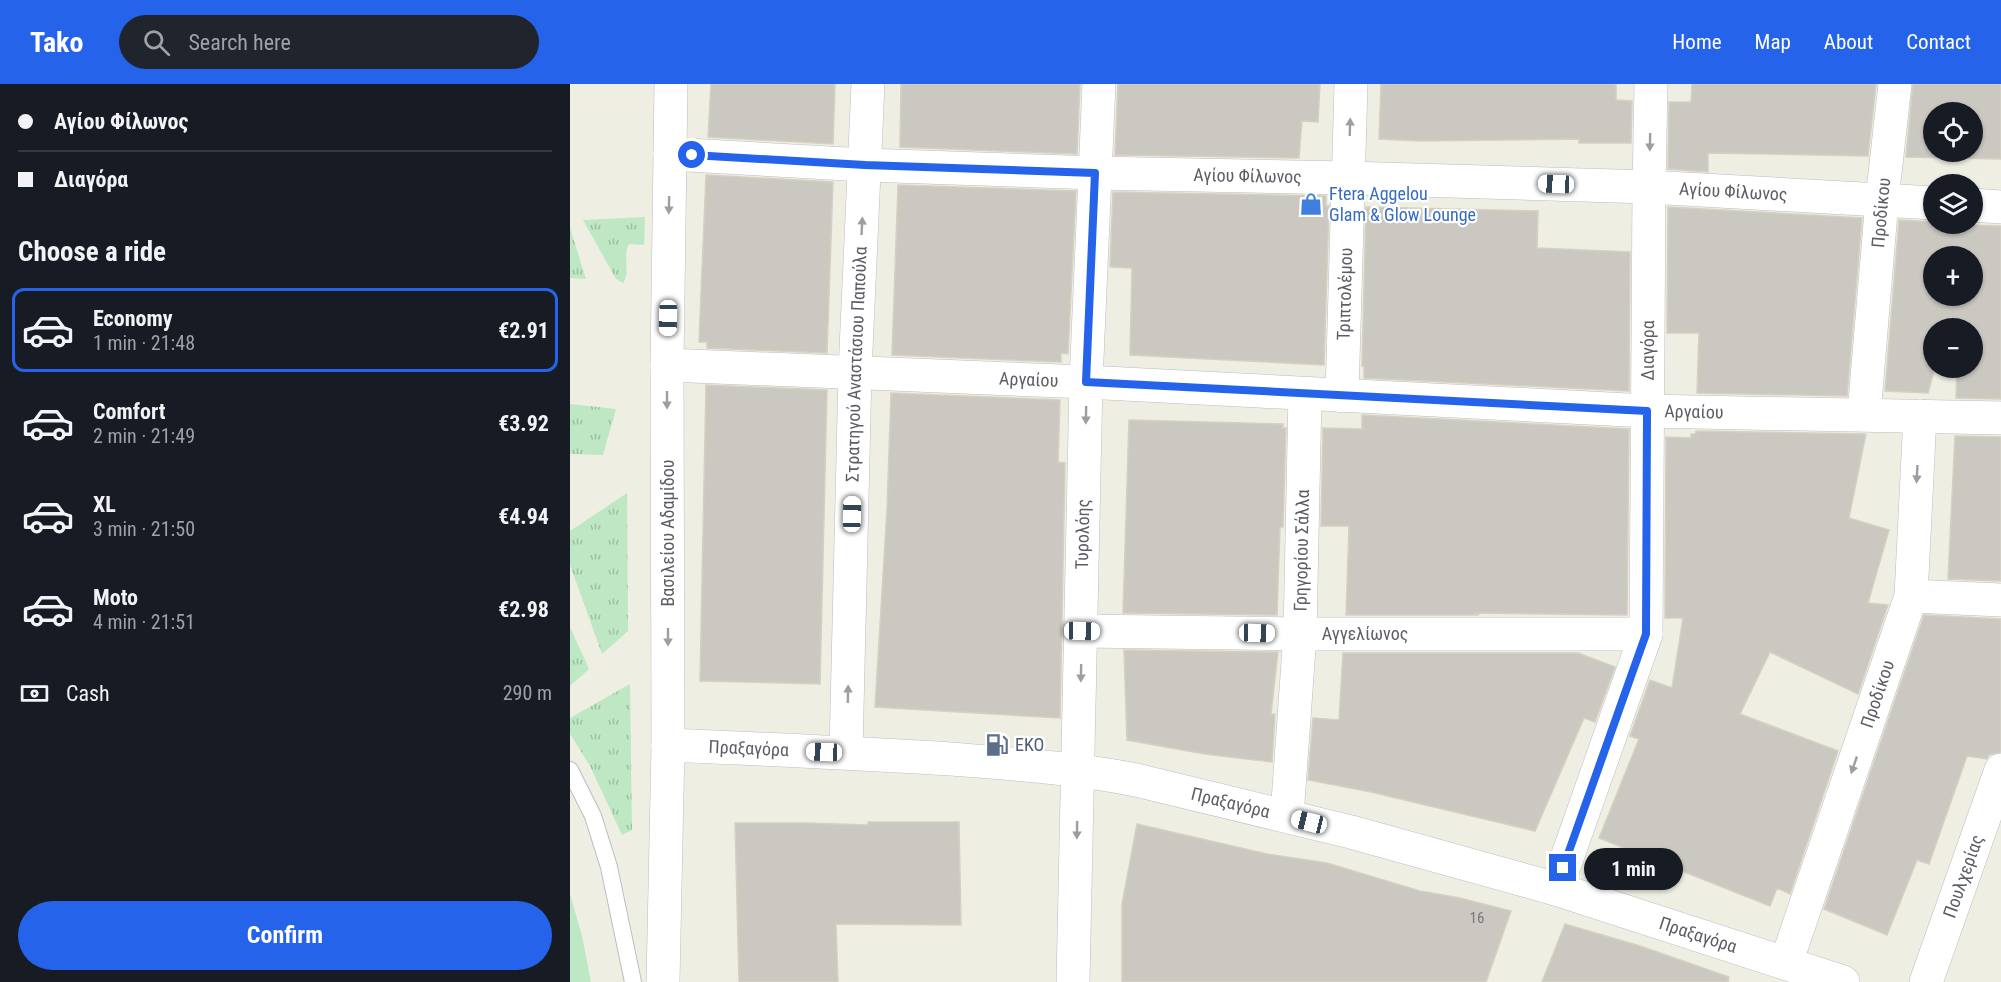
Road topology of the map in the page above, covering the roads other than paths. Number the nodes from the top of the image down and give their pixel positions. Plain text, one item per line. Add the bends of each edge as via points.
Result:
1 (671, 84) edge
2 (868, 84) edge
3 (1099, 84) edge
4 (1351, 84) edge
5 (1651, 84) edge
6 (1896, 84) edge
7 (670, 154) junction
8 (865, 165) junction
9 (1095, 173) junction
10 (1348, 178) junction
11 (1648, 187) junction
12 (1882, 200) junction
13 (1923, 202) edge
14 (1983, 206) edge
15 (2001, 207) edge
16 (667, 364) junction
17 (855, 372) junction
18 (1086, 382) junction
19 (1305, 394) junction
20 (1342, 396) junction
21 (1647, 411) junction
22 (1864, 414) junction
23 (1920, 416) junction
24 (2001, 418) edge
25 (1911, 596) junction
26 (2001, 600) edge
27 (1082, 631) junction
28 (1300, 634) junction
29 (1646, 634) junction
30 (668, 745) junction
31 (846, 752) junction
32 (570, 770) edge
33 (1079, 771) junction
34 (2001, 771) edge
35 (1287, 816) junction
36 (1556, 889) junction
37 (1786, 963) junction
38 (1830, 980) edge
39 (633, 982) edge
40 (663, 982) edge
41 (1073, 982) edge
42 (1926, 982) edge

1 - 7 street, Βασιλείου Αδαμίδου
2 - 8 street, Στρατηγού Αναστάσιου Παπούλα
3 - 9 street, Τυρολόης
10 -> 4 street, Τριπτολέμου
5 -> 11 street, Διαγόρα
6 - 12 street, Προδίκου
7 - 8 street, Αγίου Φίλωνος
7 -> 16 street, Βασιλείου Αδαμίδου
8 - 9 street, Αγίου Φίλωνος
17 -> 8 street, Στρατηγού Αναστάσιου Παπούλα
9 - 10 street, Αγίου Φίλωνος
9 - 18 street, Τυρολόης
10 - 11 street, Αγίου Φίλωνος
10 - 20 street, Τριπτολέμου
11 - 12 street, Αγίου Φίλωνος
11 - 21 street, Διαγόρα
12 - 13 street, Αγίου Φίλωνος
12 - 22 street, Προδίκου
14 - 15 street
16 - 17 street, Αργαίου
16 -> 30 street, Βασιλείου Αδαμίδου
17 - 18 street, Αργαίου
31 -> 17 street, Στρατηγού Αναστάσιου Παπούλα
18 - 19 street, Αργαίου
18 -> 27 street, Τυρολόης
19 - 20 street, Αργαίου
19 - 28 street, Γρηγορίου Σάλλα
20 - 21 street, Αργαίου
21 - 22 street, Αργαίου
21 - 29 street, Διαγόρα
22 - 23 street, Αργαίου
23 - 24 street, Αργαίου
23 -> 25 street, Προδίκου
25 - 26 street
25 -> 37 street, Προδίκου
27 - 28 street, Αγγελίωνος
27 -> 33 street, Τυρολόης
28 - 29 street, Αγγελίωνος
28 - 35 street, Γρηγορίου Σάλλα
29 - 36 street, Διαγόρα
30 - 31 street, Πραξαγόρα
30 - 40 street, Βασιλείου Αδαμίδου
31 - 33 street, Πραξαγόρα
32 - 39 lane via 593,816 609,867
33 - 35 street, Πραξαγόρα via 1136,780
33 -> 41 street, Τυρολόης
34 - 42 street, Πουλχερίας
35 - 36 street, Πραξαγόρα
36 - 37 street, Πραξαγόρα
37 - 38 street, Πραξαγόρα

